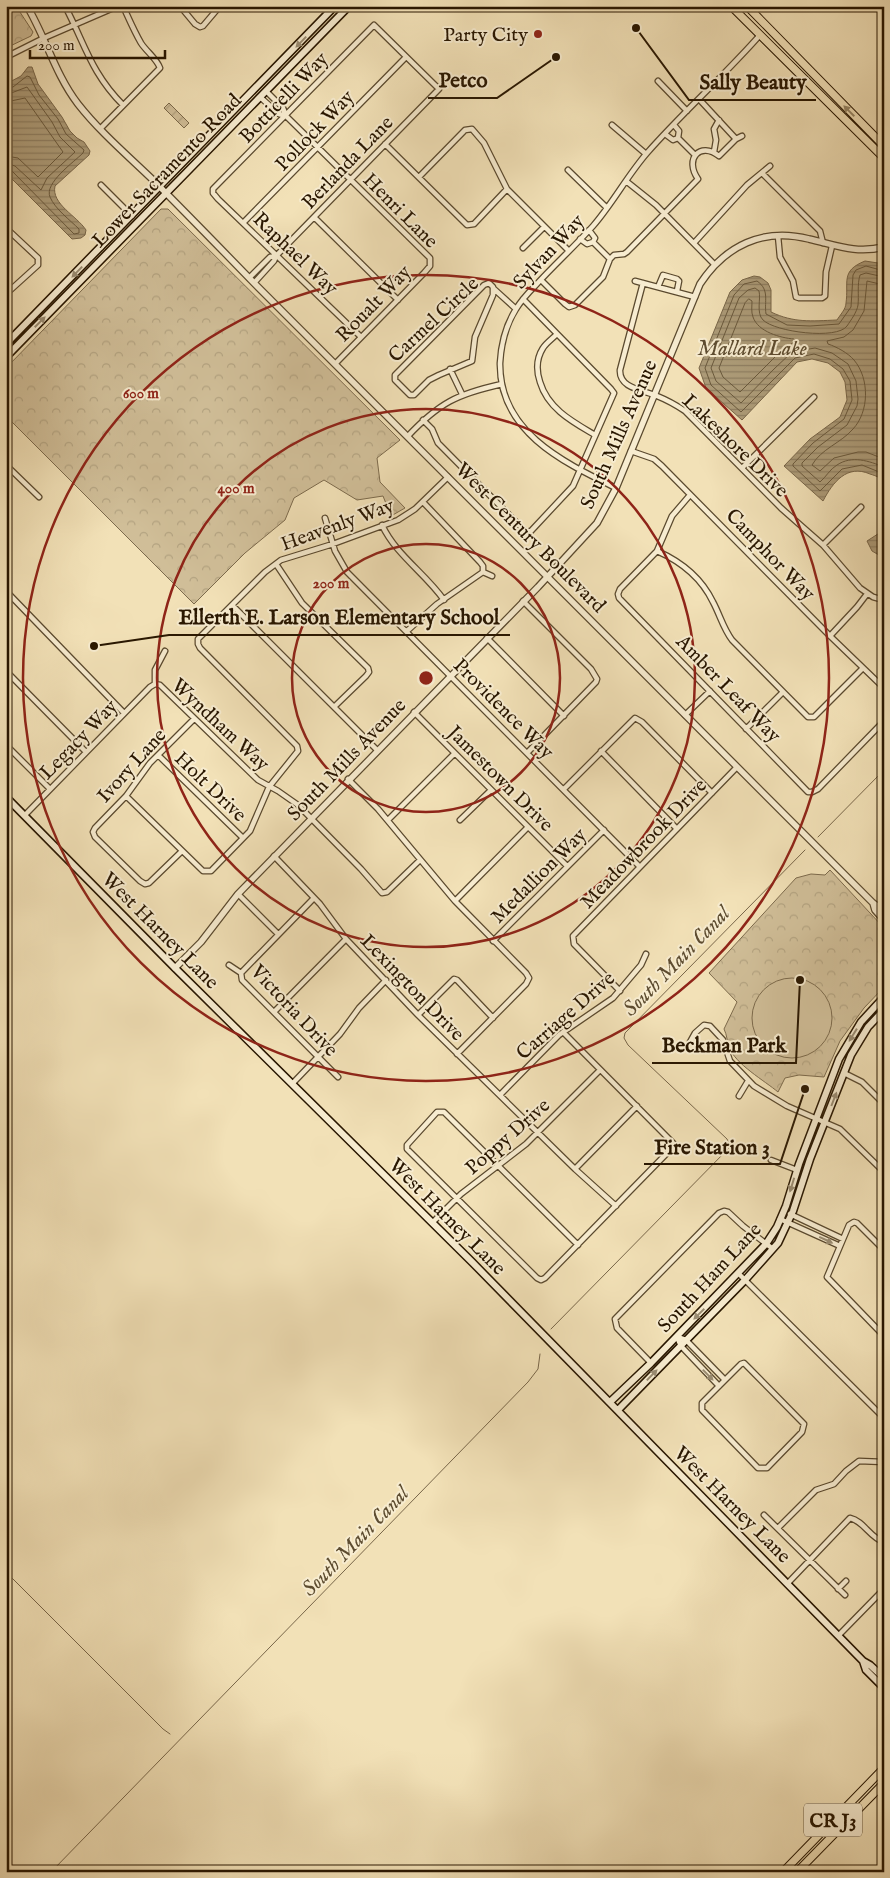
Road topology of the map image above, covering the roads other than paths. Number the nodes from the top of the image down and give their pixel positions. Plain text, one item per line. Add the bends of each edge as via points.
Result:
1 (26, 6) edge
2 (65, 6) edge
3 (118, 6) edge
4 (123, 6) edge
5 (180, 6) edge
6 (220, 6) edge
7 (335, 6) edge
8 (348, 6) edge
9 (731, 6) edge
10 (748, 6) edge
11 (74, 25) junction
12 (760, 35) junction
13 (44, 38) junction
14 (6, 57) edge
15 (406, 57) junction
16 (658, 80) dead end
17 (266, 91) junction
18 (260, 96) junction
19 (699, 100) junction
20 (122, 105) junction
21 (687, 111) junction
22 (286, 116) junction
23 (718, 120) junction
24 (612, 125) dead end
25 (674, 125) junction
26 (100, 128) junction
27 (665, 134) junction
28 (742, 136) dead end
29 (678, 138) junction
30 (736, 140) junction
31 (385, 144) junction
32 (884, 146) edge
33 (318, 148) junction
34 (714, 152) junction
35 (646, 154) junction
36 (695, 155) junction
37 (884, 158) edge
38 (770, 166) dead end
39 (568, 170) dead end
40 (762, 173) junction
41 (420, 177) junction
42 (350, 180) junction
43 (626, 181) junction
44 (101, 185) dead end
45 (160, 187) junction
46 (213, 189) joint
47 (507, 189) junction
48 (166, 193) junction
49 (607, 208) junction
50 (664, 214) junction
51 (132, 216) junction
52 (314, 217) junction
53 (244, 223) junction
54 (544, 226) junction
55 (6, 228) edge
56 (589, 230) junction
57 (778, 236) junction
58 (580, 239) junction
59 (593, 242) junction
60 (694, 243) junction
61 (822, 243) junction
62 (832, 246) junction
63 (884, 247) edge
64 (523, 248) dead end
65 (569, 251) junction
66 (276, 256) junction
67 (610, 258) junction
68 (431, 262) joint
69 (714, 264) junction
70 (248, 278) junction
71 (541, 280) junction
72 (636, 281) dead end
73 (643, 283) junction
74 (254, 284) junction
75 (658, 287) junction
76 (494, 289) junction
77 (677, 291) junction
78 (6, 294) edge
79 (695, 297) junction
80 (523, 299) junction
81 (398, 300) junction
82 (516, 309) junction
83 (557, 334) junction
84 (361, 337) junction
85 (6, 344) edge
86 (6, 357) edge
87 (335, 364) junction
88 (450, 369) junction
89 (502, 384) junction
90 (462, 394) junction
91 (655, 395) junction
92 (814, 397) dead end
93 (423, 420) junction
94 (596, 435) junction
95 (408, 436) junction
96 (631, 450) junction
97 (6, 465) edge
98 (742, 468) junction
99 (581, 470) junction
100 (448, 477) junction
101 (616, 488) junction
102 (690, 495) junction
103 (39, 498) dead end
104 (423, 502) junction
105 (861, 507) dead end
106 (325, 518) dead end
107 (382, 525) junction
108 (333, 544) junction
109 (823, 545) junction
110 (657, 551) junction
111 (276, 564) junction
112 (483, 572) junction
113 (547, 575) junction
114 (492, 576) dead end
115 (6, 591) edge
116 (867, 594) junction
117 (444, 600) junction
118 (884, 600) edge
119 (523, 601) junction
120 (232, 605) junction
121 (407, 631) junction
122 (830, 636) junction
123 (487, 638) junction
124 (165, 651) dead end
125 (863, 668) junction
126 (6, 671) edge
127 (450, 675) junction
128 (154, 684) junction
129 (884, 688) edge
130 (710, 691) junction
131 (783, 692) junction
132 (334, 707) junction
133 (414, 712) junction
134 (124, 713) junction
135 (685, 715) junction
136 (564, 716) junction
137 (194, 719) junction
138 (884, 722) edge
139 (746, 729) junction
140 (6, 745) edge
141 (377, 750) junction
142 (601, 751) junction
143 (86, 752) junction
144 (528, 752) junction
145 (454, 754) junction
146 (158, 755) junction
147 (737, 767) junction
148 (348, 779) junction
149 (269, 787) junction
150 (50, 789) junction
151 (564, 789) junction
152 (491, 790) junction
153 (712, 793) junction
154 (126, 796) junction
155 (6, 797) edge
156 (25, 815) junction
157 (311, 818) junction
158 (388, 820) junction
159 (460, 820) dead end
160 (528, 827) junction
161 (677, 829) junction
162 (604, 830) junction
163 (243, 838) junction
164 (182, 851) junction
165 (274, 856) junction
166 (420, 860) junction
167 (567, 866) junction
168 (640, 867) junction
169 (238, 894) junction
170 (314, 898) junction
171 (455, 901) junction
172 (873, 904) junction
173 (884, 911) edge
174 (884, 920) edge
175 (278, 934) junction
176 (346, 938) junction
177 (494, 941) junction
178 (646, 954) dead end
179 (229, 965) dead end
180 (175, 968) junction
181 (241, 973) junction
182 (386, 980) junction
183 (620, 991) junction
184 (884, 997) edge
185 (884, 1010) edge
186 (274, 1012) junction
187 (418, 1015) junction
188 (492, 1018) junction
189 (563, 1032) junction
190 (690, 1042) dead end
191 (458, 1054) junction
192 (318, 1057) junction
193 (600, 1070) junction
194 (844, 1073) junction
195 (338, 1077) dead end
196 (748, 1081) junction
197 (292, 1084) junction
198 (500, 1096) junction
199 (739, 1096) dead end
200 (884, 1104) edge
201 (637, 1106) junction
202 (817, 1118) junction
203 (825, 1122) junction
204 (538, 1132) junction
205 (771, 1160) dead end
206 (498, 1167) junction
207 (576, 1169) junction
208 (797, 1170) junction
209 (884, 1172) edge
210 (457, 1198) junction
211 (616, 1206) junction
212 (783, 1211) junction
213 (792, 1215) junction
214 (852, 1216) dead end
215 (780, 1219) junction
216 (788, 1222) junction
217 (854, 1222) junction
218 (432, 1223) junction
219 (843, 1239) junction
220 (766, 1244) junction
221 (578, 1245) junction
222 (840, 1246) junction
223 (773, 1249) junction
224 (884, 1250) edge
225 (739, 1274) junction
226 (745, 1280) junction
227 (884, 1336) edge
228 (677, 1337) junction
229 (686, 1340) junction
230 (681, 1346) junction
231 (651, 1364) junction
232 (725, 1380) junction
233 (719, 1386) junction
234 (610, 1402) junction
235 (618, 1410) junction
236 (884, 1418) edge
237 (884, 1462) edge
238 (764, 1515) dead end
239 (778, 1528) junction
240 (884, 1542) edge
241 (810, 1561) junction
242 (846, 1581) dead end
243 (788, 1584) junction
244 (838, 1589) junction
245 (884, 1589) edge
246 (844, 1595) dead end
247 (839, 1635) junction
248 (863, 1661) junction
249 (884, 1678) edge
250 (884, 1688) edge
251 (884, 1768) edge
252 (884, 1783) edge
253 (783, 1872) edge
254 (798, 1872) edge

1 - 13 street, West Century Boulevard
2 - 11 street
3 - 11 street
4 - 20 street via 137,37 160,68
5 - 6 street via 200,27
7 -> 45 main road, Lower Sacramento Road
8 - 17 main road, Lower Sacramento Road
9 - 12 main road
32 -> 10 main road
11 - 13 street
11 - 20 street via 93,67
12 - 19 street, Sylvan Way
12 - 37 main road
13 - 14 street
13 - 26 street, West Century Boulevard via 69,91
15 - 22 street, Botticelli Way via 374,24
15 - 31 street, Berlanda Lane via 439,89
15 - 33 street, Pollock Way
16 - 21 street
17 - 18 main road, Lower Sacramento Road
17 - 22 street, Henri Lane via 283,108
18 - 22 street, Henri Lane via 279,114
18 - 48 main road, Lower Sacramento Road
19 - 21 street, Sylvan Way
19 - 23 street
20 - 26 street
21 - 25 street, Sylvan Way
22 - 33 street, Henri Lane
22 - 46 street, Botticelli Way
23 - 30 street
23 - 34 street via 714,129
24 - 35 street
25 - 27 street, Sylvan Way
25 - 29 street via 679,132
26 - 45 street, West Century Boulevard
27 - 29 street via 673,140
27 - 35 street, Sylvan Way
28 - 30 street
29 - 36 street
30 - 34 street via 719,156
31 - 41 street
31 - 42 street, Berlanda Lane
33 - 42 street, Henri Lane
33 - 53 street, Pollock Way
34 - 36 street via 703,151
35 - 43 street, Sylvan Way
36 - 50 street via 692,168 698,179
38 - 40 street
39 - 49 street
40 - 60 street
40 - 61 street via 820,231
41 - 47 street via 470,226
41 - 47 street via 468,128 476,132 484,143
42 - 52 street, Berlanda Lane
42 - 68 street, Henri Lane via 428,255
43 - 49 street, Sylvan Way
43 - 50 street
44 - 51 street
45 - 48 street, West Century Boulevard
45 - 51 main road, Lower Sacramento Road
46 - 53 street, Raphael Way via 218,199
47 - 54 street
48 - 70 street, West Century Boulevard
86 -> 48 main road, Lower Sacramento Road
49 - 56 street, Sylvan Way
50 - 60 street
50 - 67 street via 627,252
51 -> 85 main road, Lower Sacramento Road
52 - 66 street, Berlanda Lane
52 - 81 street
53 - 66 street, Raphael Way
54 - 64 street
54 - 65 street
55 - 78 street via 38,258 38,265
56 - 58 street, Sylvan Way
56 - 59 street via 595,238
57 - 61 street, South Mills Avenue via 807,238
57 - 62 street via 780,257 799,298 825,296
57 - 69 street, South Mills Avenue via 757,238 739,245
58 - 59 street via 587,244
58 - 65 street, Sylvan Way
59 - 67 street
60 - 69 street
61 - 62 street, South Mills Avenue
62 - 63 street, South Mills Avenue via 863,250
65 - 71 street, Sylvan Way
66 - 70 street, Berlanda Lane via 270,257
66 - 74 street, Berlanda Lane
66 - 84 street, Raphael Way
67 - 71 street via 603,277 572,307
68 - 81 street, Roualt Way
69 - 79 street, South Mills Avenue
70 - 74 street, West Century Boulevard
71 - 80 street, Sylvan Way
72 - 73 street
73 - 75 street
73 - 91 street, Lakeshore Drive via 620,374 631,387
74 - 87 street, West Century Boulevard
75 - 77 street
75 - 77 street via 663,275 679,281
76 - 82 street
76 - 88 street, Carmel Circle via 475,337 472,361
76 - 88 street, Carmel Circle via 489,283 485,284 394,378 410,395 414,395 429,380
77 - 79 street
79 - 91 street, South Mills Avenue
80 - 82 street, Sylvan Way
80 - 83 street
81 - 84 street, Roualt Way
82 - 89 street, Sylvan Way via 501,353
83 - 94 street via 614,393
83 - 94 street via 543,348 536,365 542,390 563,415
84 - 87 street, Roualt Way
87 - 95 street, West Century Boulevard
88 - 90 street
89 - 90 street
89 - 99 street, Sylvan Way via 512,412 525,431
90 - 93 street
91 - 96 street, South Mills Avenue
91 - 98 street, Lakeshore Drive via 685,411
92 - 98 street
93 - 95 street
93 - 99 street via 432,429 438,443 526,532 531,531 570,491
94 - 99 street
95 - 100 street, West Century Boulevard
96 - 101 street, South Mills Avenue
96 - 102 street, Camphor Way via 654,459
97 - 103 street
98 - 109 street, Lakeshore Drive
99 - 101 street, Sylvan Way
100 - 104 street, Heavenly Way
100 - 113 street, West Century Boulevard
101 - 113 street, South Mills Avenue via 597,522
102 - 110 street via 672,516
102 - 122 street, Camphor Way
104 - 107 street, Heavenly Way via 406,515
104 - 112 street via 480,562
105 - 109 street
106 - 108 street, Providence Way
107 - 108 street, Heavenly Way
107 - 117 street via 395,548
108 - 111 street, Heavenly Way via 294,555
108 - 121 street, Providence Way via 347,572
109 - 116 street, Lakeshore Drive
110 - 130 street, Amber Leaf Way via 619,590 619,598
110 - 131 street via 680,562 700,580 728,634
111 - 120 street, Heavenly Way
111 - 132 street via 302,603 368,668 368,672
112 - 114 street
112 - 117 street
113 - 119 street, South Mills Avenue
113 - 135 street, West Century Boulevard
115 - 134 street
116 - 118 street, Lakeshore Drive
116 - 122 street
117 - 121 street
119 - 123 street, South Mills Avenue
119 - 136 street via 596,676 596,682
120 - 132 street
120 - 149 street, Heavenly Way via 198,639 198,644 297,746 297,754
121 - 127 street, Providence Way
122 - 125 street, Camphor Way
123 - 127 street, South Mills Avenue
123 - 136 street
124 - 128 street via 155,670
125 - 129 street, Camphor Way
125 - 131 street via 814,717 808,717
126 - 143 street
127 - 133 street, South Mills Avenue
127 - 144 street, Providence Way
128 - 134 street, Legacy Way
128 - 137 street, Wyndham Way
130 - 135 street
130 - 139 street, Amber Leaf Way
131 - 139 street
132 - 141 street
133 - 141 street, South Mills Avenue
133 - 145 street, Jamestown Drive
134 - 143 street, Legacy Way
135 - 147 street, West Century Boulevard
136 - 144 street
137 - 146 street, Ivory Lane
137 - 149 street, Wyndham Way
138 - 139 street, Amber Leaf Way via 818,789 811,792
140 - 150 street
141 - 148 street, South Mills Avenue
142 - 151 street
142 - 153 street via 632,719 638,719
142 - 161 street
143 - 150 street, Legacy Way
144 - 151 street, Providence Way
145 - 152 street, Jamestown Drive
145 - 158 street
146 - 154 street, Ivory Lane
146 - 163 street, Holt Drive
147 - 153 street, Meadowbrook Drive
147 - 172 street, West Century Boulevard
148 - 157 street, South Mills Avenue
148 - 158 street
149 - 157 street, Wyndham Way via 288,797
149 - 163 street via 255,821
150 - 156 street, Legacy Way
151 - 162 street, Providence Way
152 - 159 street
152 - 160 street, Jamestown Drive
153 - 161 street, Meadowbrook Drive
154 - 164 street
154 - 164 street, Ivory Lane via 95,828 95,837 145,884
155 - 156 main road, West Harney Lane
156 - 180 main road, West Harney Lane
157 - 165 street, South Mills Avenue
157 - 166 street, Wyndham Way via 382,893 388,892
158 - 166 street
160 - 167 street, Jamestown Drive
160 - 171 street
161 - 168 street, Meadowbrook Drive
162 - 167 street, Medallion Way
162 - 168 street, Providence Way
163 - 164 street via 207,872
165 - 169 street, South Mills Avenue
165 - 170 street, Lexington Drive
166 - 171 street
167 - 177 street, Medallion Way
168 - 183 street, Meadowbrook Drive via 572,940
169 - 175 street
169 - 180 street, South Mills Avenue via 201,942
170 - 175 street
170 - 176 street, Lexington Drive
171 - 177 street
172 - 173 street, West Century Boulevard
172 - 174 street, West Century Boulevard
175 - 181 street
176 - 182 street, Lexington Drive
176 - 186 street
177 - 188 street via 529,978
178 - 183 street, Carriage Drive
179 - 181 street, Victoria Drive
180 - 197 main road, West Harney Lane
181 - 186 street, Victoria Drive via 242,980
182 - 187 street, Lexington Drive
182 - 192 street
183 - 189 street, Carriage Drive
184 -> 202 main road, South Ham Lane via 849,1040
185 - 194 main road, South Ham Lane via 868,1027
186 - 192 street, Victoria Drive
187 - 188 street via 454,979
187 - 191 street, Lexington Drive
188 - 191 street
189 - 193 street
189 - 198 street, Carriage Drive
190 - 196 street via 704,1025 710,1026 723,1040 730,1062
191 - 198 street, Lexington Drive
192 - 195 street, Victoria Drive
192 - 197 street
193 - 201 street
193 - 204 street, Poppy Drive
194 - 200 street via 862,1082
203 -> 194 main road, South Ham Lane
196 - 199 street
196 - 202 street via 770,1097
197 - 218 main road, West Harney Lane
198 - 204 street, Lexington Drive
201 - 207 street
201 - 211 street via 674,1144
202 - 203 street
202 - 208 main road, South Ham Lane
203 - 209 street via 848,1135
203 - 213 main road, South Ham Lane
204 - 206 street, Poppy Drive
204 - 207 street, Lexington Drive
205 - 208 street
206 - 210 street, Poppy Drive
206 - 210 street via 444,1112 437,1112 408,1142 408,1149
206 - 221 street
207 - 211 street, Lexington Drive
208 -> 212 main road, South Ham Lane
210 - 218 street, Poppy Drive
210 - 221 street via 541,1280
211 - 221 street
212 - 213 street
212 - 215 main road, South Ham Lane
213 - 216 main road, South Ham Lane
213 - 219 street
214 - 217 street
215 - 216 street
215 - 220 main road, South Ham Lane
216 -> 222 street
216 - 223 main road, South Ham Lane
217 - 219 street via 849,1225
217 - 224 street
218 - 234 main road, West Harney Lane
219 - 222 street
220 - 223 street
220 - 225 main road, South Ham Lane
220 - 231 street via 728,1212 721,1211 618,1315 615,1319 617,1328
222 - 227 street via 827,1277
223 - 226 main road, South Ham Lane
225 - 226 street
225 -> 228 main road, South Ham Lane
226 - 229 main road, South Ham Lane
226 - 236 street
228 - 229 street
228 - 230 street
228 - 231 main road, South Ham Lane
229 - 230 main road, South Ham Lane
229 - 232 street
230 -> 233 street
235 -> 230 main road, South Ham Lane
231 - 234 main road, South Ham Lane
232 - 233 street
232 - 233 street via 741,1364 746,1364 804,1424 802,1432 767,1468 758,1468 702,1410 702,1404
234 - 235 main road, West Harney Lane
235 - 243 main road, West Harney Lane
237 - 239 street via 859,1461 834,1484 816,1490
238 - 239 street
239 - 241 street
240 - 241 street via 850,1518
241 - 243 street
241 - 244 street
242 - 244 street
243 - 247 main road, West Harney Lane
244 - 246 street
245 - 247 street
247 - 248 main road, West Harney Lane
248 - 249 main road, West Harney Lane
248 - 250 main road, West Harney Lane via 866,1670
251 - 253 main road, CR J3
252 - 254 main road, CR J3

